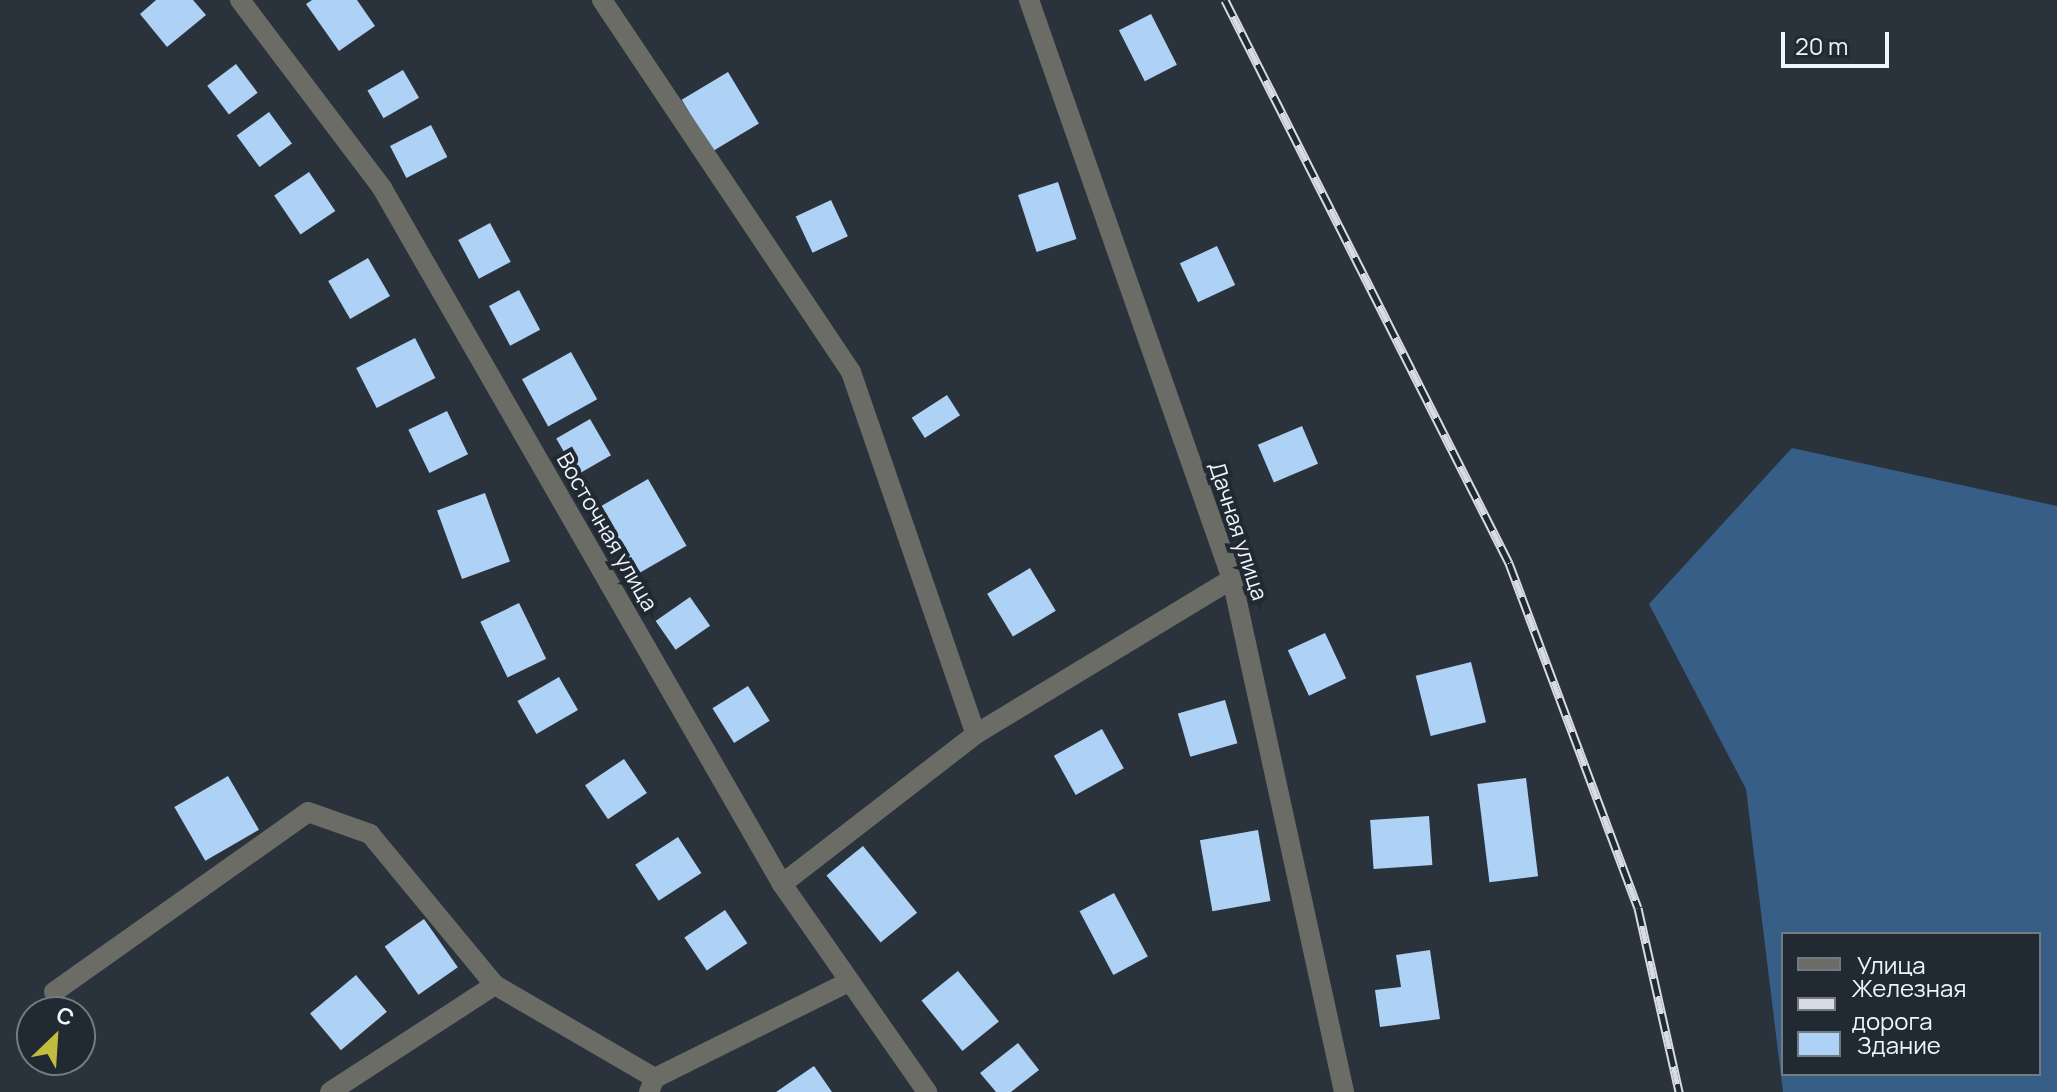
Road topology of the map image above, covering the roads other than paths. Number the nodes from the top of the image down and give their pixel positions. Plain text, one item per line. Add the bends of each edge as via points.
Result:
1 (240, 0) edge
2 (602, 0) edge
3 (1029, 0) edge
4 (1232, 579) junction
5 (976, 734) junction
6 (782, 884) junction
7 (848, 982) junction
8 (495, 985) junction
9 (54, 992) dead end
10 (652, 1085) edge
11 (330, 1092) edge
12 (927, 1092) edge
13 (1344, 1092) edge

1 - 6 street, Восточная улица via 382,188
2 - 5 street via 851,372
3 - 4 street, Дачная улица
4 - 5 street
4 - 13 street, Дачная улица
5 - 6 street
6 - 7 street, Восточная улица
7 - 10 street
7 - 12 street, Восточная улица
8 - 9 street via 370,834 308,812
8 - 10 street
8 - 11 street

